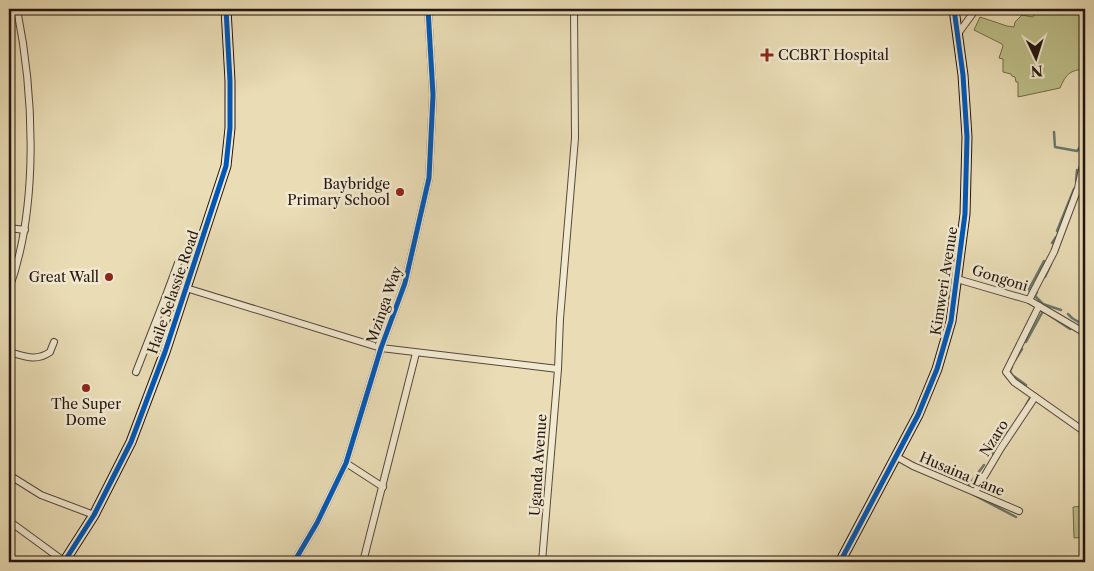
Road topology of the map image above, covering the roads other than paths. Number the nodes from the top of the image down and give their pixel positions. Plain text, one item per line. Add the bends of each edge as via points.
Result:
1 (17, 9) edge
2 (226, 9) edge
3 (428, 9) edge
4 (574, 9) edge
5 (954, 9) edge
6 (976, 9) edge
7 (957, 35) junction
8 (1085, 156) edge
9 (9, 228) edge
10 (25, 230) junction
11 (178, 263) dead end
12 (957, 279) junction
13 (186, 288) junction
14 (9, 289) edge
15 (1029, 300) junction
16 (1039, 306) junction
17 (1085, 333) edge
18 (54, 342) dead end
19 (381, 348) junction
20 (9, 352) edge
21 (416, 353) junction
22 (558, 369) junction
23 (136, 372) dead end
24 (1035, 397) junction
25 (1085, 432) edge
26 (896, 457) junction
27 (346, 463) junction
28 (9, 475) edge
29 (383, 487) junction
30 (975, 492) junction
31 (1019, 512) dead end
32 (94, 515) junction
33 (9, 521) edge
34 (65, 562) edge
35 (294, 562) edge
36 (363, 562) edge
37 (542, 562) edge
38 (840, 562) edge

1 - 10 street via 30,103
2 - 13 street, Haile Selassie Road via 230,82 226,166
3 - 19 street, Mzinga Way via 433,95 429,178 405,283
4 - 22 street, Uganda Avenue via 575,138
5 - 7 street, Kimweri Avenue
6 - 7 street
7 - 12 street, Kimweri Avenue via 967,137 965,214
8 - 15 street via 1078,188 1054,252
9 - 10 street
10 - 14 street
11 - 23 street
12 - 15 street, Gongoni
12 - 26 street, Kimweri Avenue via 951,321 937,369
13 - 19 street
13 - 32 street, Haile Selassie Road via 131,442
15 - 16 street, Gongoni
16 - 17 street
16 - 24 street, Gongoni via 1006,372
18 - 20 street via 50,352 39,357
19 - 21 street
19 - 27 street, Mzinga Way
21 - 22 street
21 - 29 street
22 - 37 street, Uganda Avenue
24 - 25 street, Gongoni
24 - 30 street, Nzaro
26 - 30 street, Husaina Lane
26 - 38 street, Kimweri Avenue
27 - 29 street
27 - 35 street, Mzinga Way
28 - 32 street via 42,495
29 - 36 street
30 - 31 street, Husaina Lane
32 - 34 street, Haile Selassie Road
33 - 34 street

